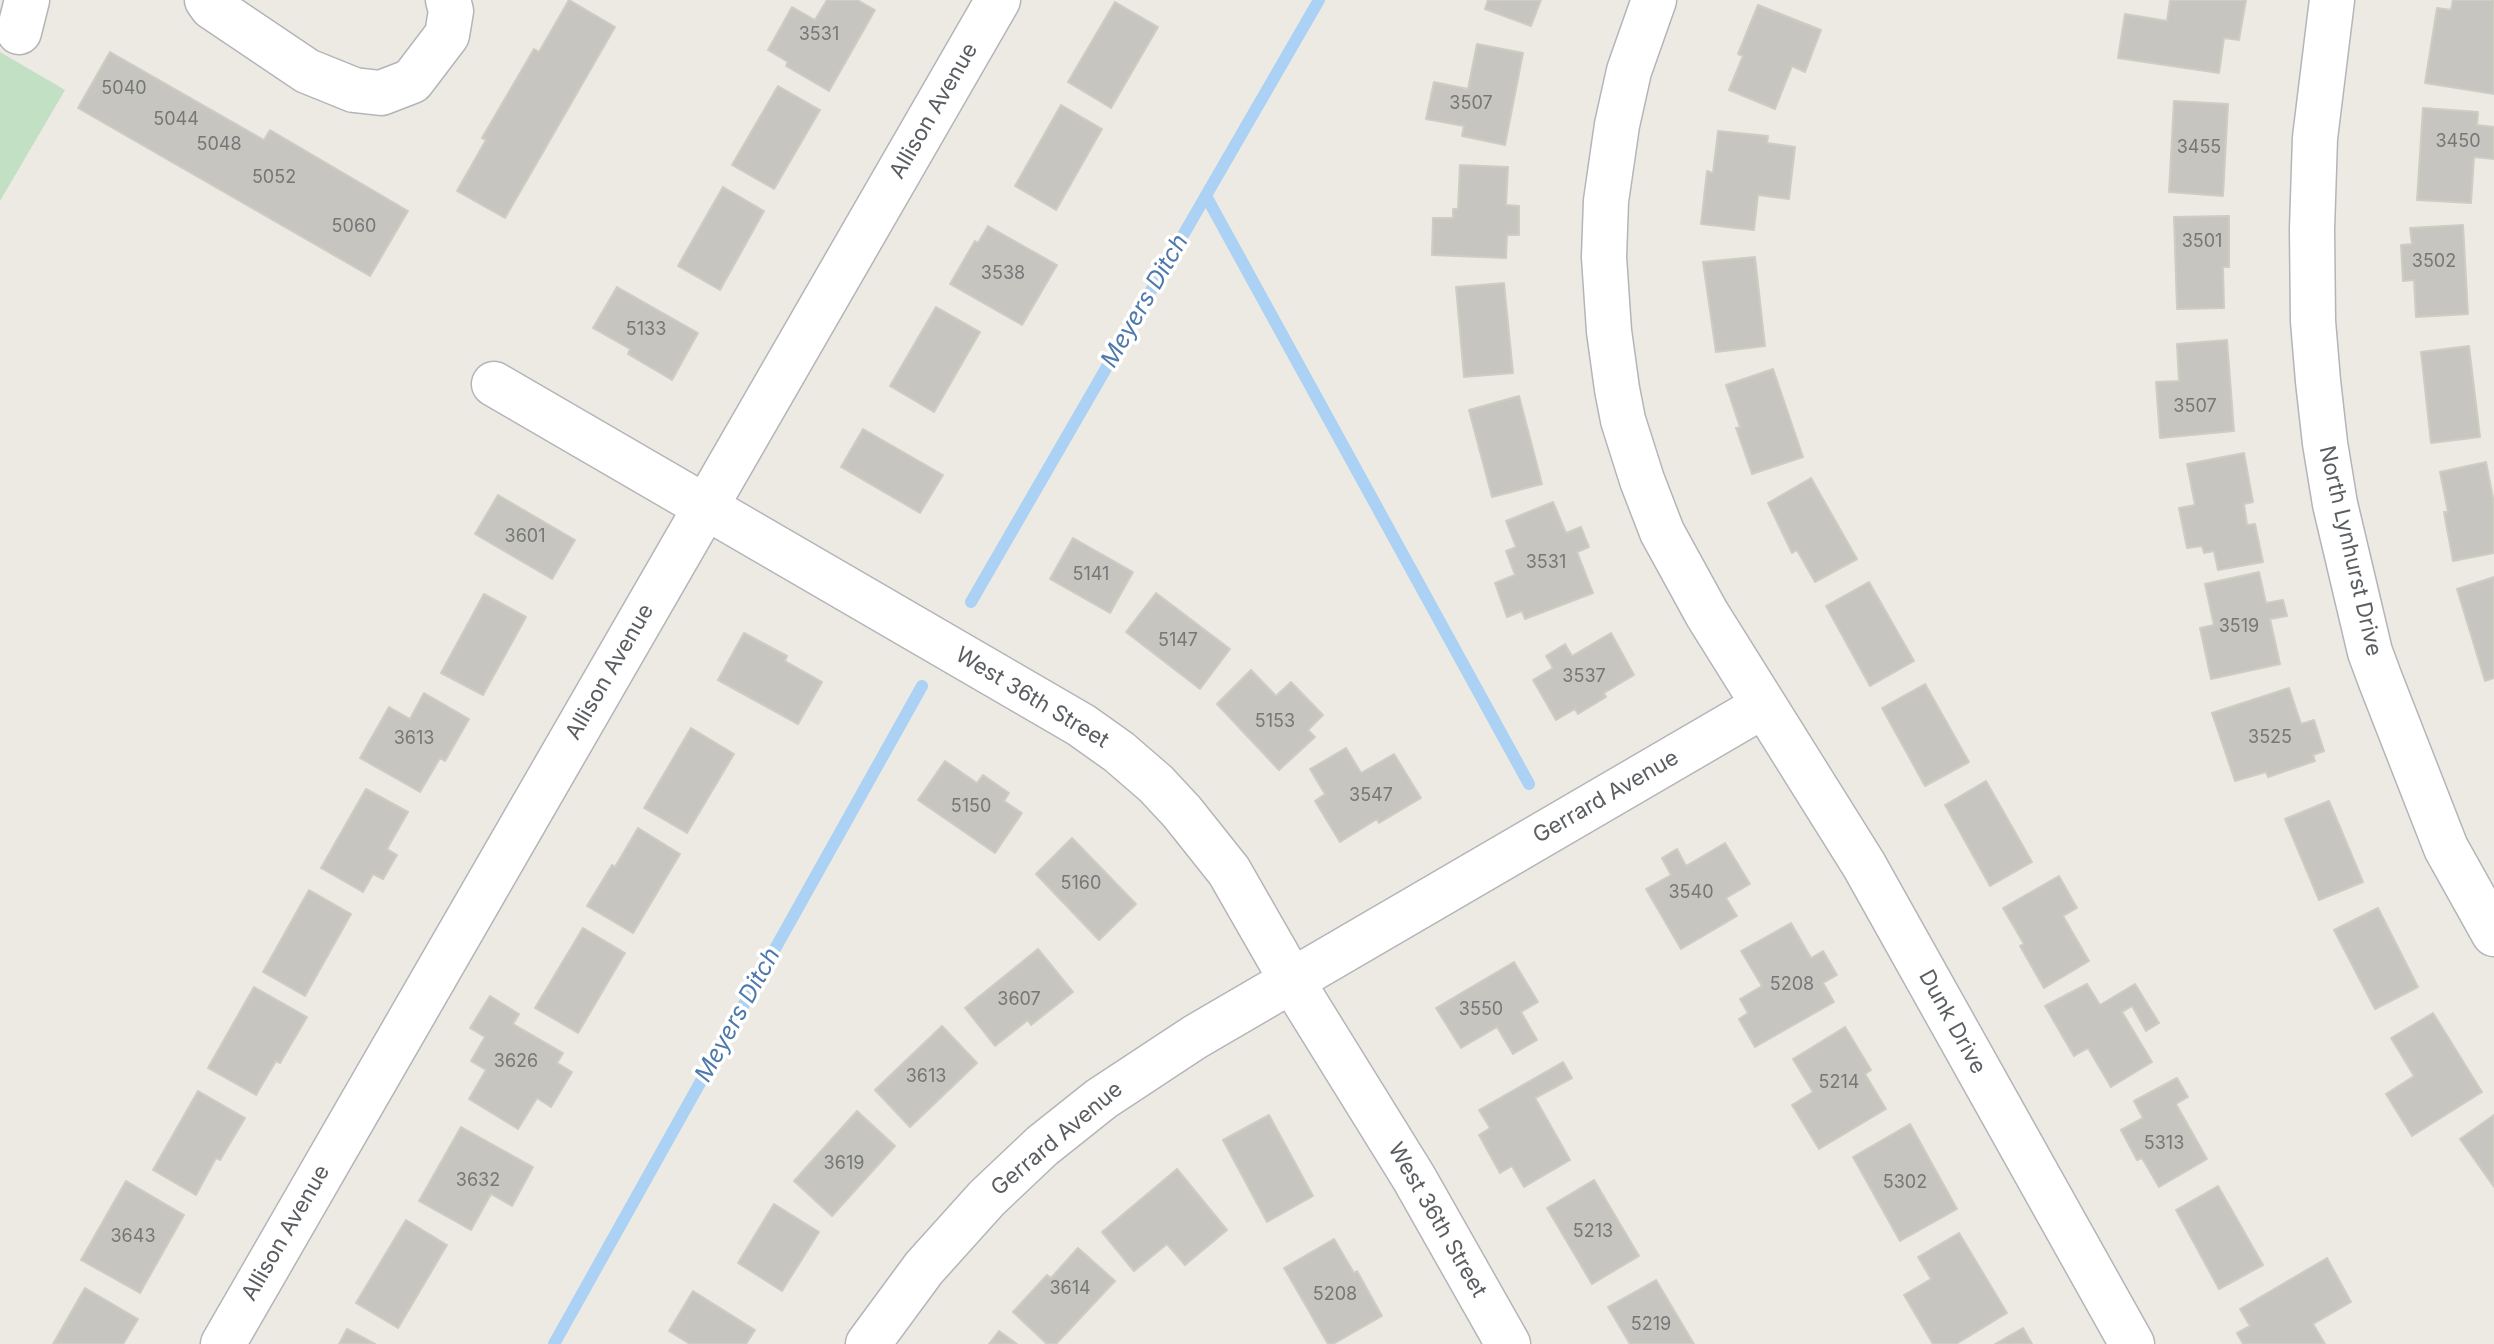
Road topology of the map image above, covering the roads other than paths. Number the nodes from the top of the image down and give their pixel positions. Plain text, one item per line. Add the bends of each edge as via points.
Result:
1 (207, 0) edge
2 (448, 0) edge
3 (998, 0) edge
4 (1654, 0) edge
5 (2332, 0) edge
6 (494, 384) dead end
7 (705, 506) junction
8 (1763, 706) junction
9 (2494, 934) edge
10 (1292, 981) junction
11 (223, 1344) edge
12 (868, 1344) edge
13 (1508, 1344) edge
14 (2132, 1344) edge

1 - 2 street via 307,71 354,90 381,93 412,81 447,35
3 - 7 street, Allison Avenue
4 - 8 street via 1624,90 1606,201 1606,294 1617,389 1630,444 1662,532
5 - 9 street, North Lynhurst Drive via 2315,138 2312,229 2318,381 2335,504 2370,652 2446,848
6 - 7 street, West 36th Street
7 - 10 street, West 36th Street via 1119,752 1169,798 1229,871
7 - 11 street, Allison Avenue
8 - 10 street, Gerrard Avenue
8 - 14 street, Dunk Drive via 1864,865
10 - 12 street, Gerrard Avenue via 1131,1078 1042,1146 948,1240
10 - 13 street, West 36th Street via 1414,1178

